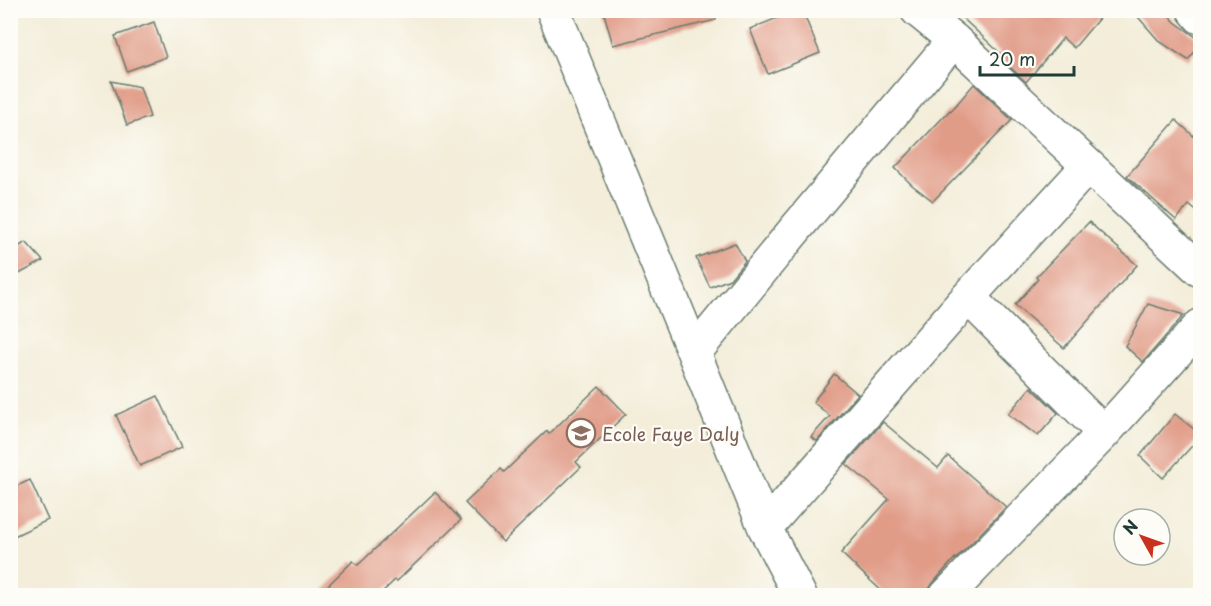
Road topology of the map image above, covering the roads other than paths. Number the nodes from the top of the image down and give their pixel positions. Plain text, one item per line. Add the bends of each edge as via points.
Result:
1 (553, 10) edge
2 (917, 10) edge
3 (1194, 10) edge
4 (1200, 17) edge
5 (954, 40) junction
6 (1088, 166) junction
7 (1200, 270) edge
8 (968, 297) junction
9 (1200, 326) edge
10 (694, 353) junction
11 (1104, 433) junction
12 (765, 528) junction
13 (800, 596) edge
14 (946, 596) edge

1 - 10 street
2 - 5 street
3 - 4 street
5 - 6 street
5 - 10 street
6 - 7 street
6 - 8 street
8 - 11 street
8 - 12 street
9 - 11 street
10 - 12 street
11 - 14 street
12 - 13 street

